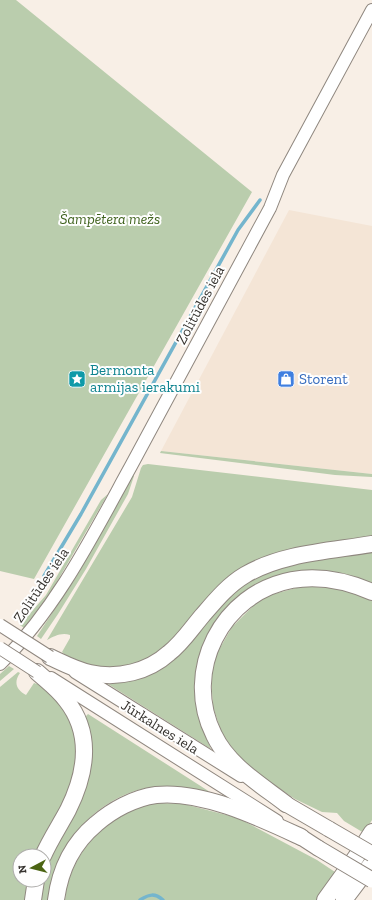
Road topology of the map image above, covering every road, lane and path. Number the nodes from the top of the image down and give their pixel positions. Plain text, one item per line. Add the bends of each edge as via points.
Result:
1 (372, 10) edge
2 (372, 544) edge
3 (372, 592) edge
4 (0, 625) edge
5 (0, 648) edge
6 (50, 657) junction
7 (0, 664) edge
8 (37, 672) junction
9 (286, 804) junction
10 (372, 832) edge
11 (301, 837) junction
12 (47, 848) edge
13 (372, 854) edge
14 (372, 863) edge
15 (372, 880) edge
16 (35, 888) edge
17 (33, 900) edge
18 (56, 900) edge
19 (325, 900) edge
20 (344, 900) edge

1 - 7 street, Zolitūdes iela via 283,175 270,208 60,591 28,634
2 - 6 highway via 290,557 253,570 222,593 171,652 144,669 123,674 101,675 80,670
3 - 9 highway via 347,582 320,578 306,578 279,584 256,595 233,613 209,649 203,675 203,689 207,718 214,737 237,766
4 - 6 street, Jūrkalnes iela, bridge
5 - 8 street, Jūrkalnes iela, bridge
6 - 9 street, Jūrkalnes iela
8 - 11 street, Jūrkalnes iela via 51,678
8 - 12 highway via 59,692 73,711 81,734 84,759 76,793
9 - 13 main road, bridge
10 - 19 highway
11 - 15 main road, bridge
11 - 18 highway via 221,804 182,796 156,795 127,804 109,814 82,837 64,866
14 - 20 highway
16 - 17 highway

